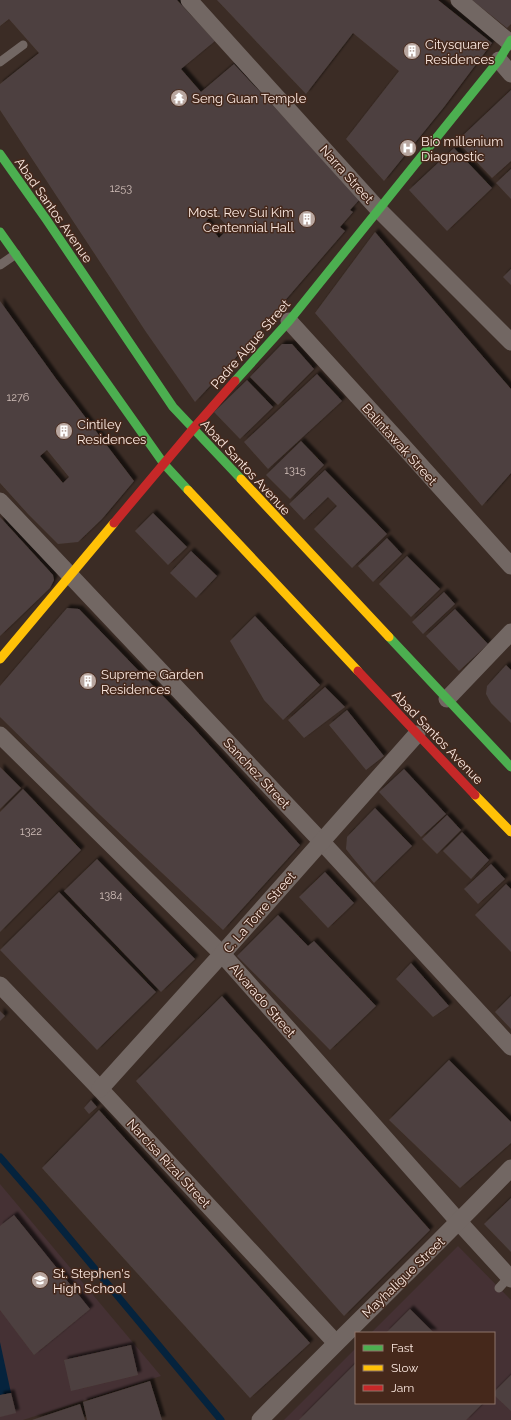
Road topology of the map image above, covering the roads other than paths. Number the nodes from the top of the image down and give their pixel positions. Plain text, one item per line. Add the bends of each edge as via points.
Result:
1 (189, 0) edge
2 (459, 0) edge
3 (510, 41) edge
4 (23, 44) dead end
5 (499, 60) junction
6 (0, 62) edge
7 (511, 74) edge
8 (0, 154) edge
9 (378, 209) junction
10 (0, 232) edge
11 (16, 254) junction
12 (0, 265) edge
13 (289, 322) junction
14 (511, 342) edge
15 (193, 429) junction
16 (164, 464) junction
17 (0, 501) edge
18 (511, 566) edge
19 (70, 575) junction
20 (511, 632) edge
21 (0, 659) edge
22 (447, 699) junction
23 (417, 734) junction
24 (0, 735) edge
25 (511, 768) edge
26 (511, 832) edge
27 (321, 842) junction
28 (222, 954) junction
29 (0, 985) edge
30 (511, 1047) edge
31 (100, 1089) junction
32 (511, 1168) edge
33 (459, 1222) junction
34 (506, 1281) edge
35 (336, 1343) junction
36 (260, 1420) edge

1 - 9 street, Narra Street
2 - 3 street
3 - 5 main road, Padre Algue Street
4 - 6 lane
5 - 7 street
5 - 9 main road, Padre Algue Street
8 - 15 main road, Abad Santos Avenue via 173,407
9 - 13 main road, Padre Algue Street
9 - 14 street, Narra Street
10 - 11 main road, Abad Santos Avenue
11 - 12 lane
11 - 16 main road, Abad Santos Avenue
13 - 15 main road, Padre Algue Street
13 - 18 street, Balintawak Street
15 - 16 main road, Padre Algue Street
15 - 22 main road, Abad Santos Avenue
16 - 19 main road, Padre Algue Street
16 - 23 main road, Abad Santos Avenue
17 - 19 street, Sanchez Street
19 - 21 main road, Padre Algue Street
19 - 27 street, Sanchez Street
20 - 22 street
22 - 25 main road, Abad Santos Avenue
23 - 26 main road, Abad Santos Avenue
23 - 27 street, C. La Torre Street
24 - 28 street, Alvarado Street
27 - 28 street, C. La Torre Street
27 - 30 street, Sanchez Street
28 - 31 street, C. La Torre Street
28 - 33 street, Alvarado Street
29 - 31 street, Narcisa Rizal Street
31 - 35 street, Narcisa Rizal Street
32 - 33 street, Mayhaligue Street
33 - 34 street, Alvarado Street
33 - 35 street, Mayhaligue Street
35 - 36 street, Mayhaligue Street

